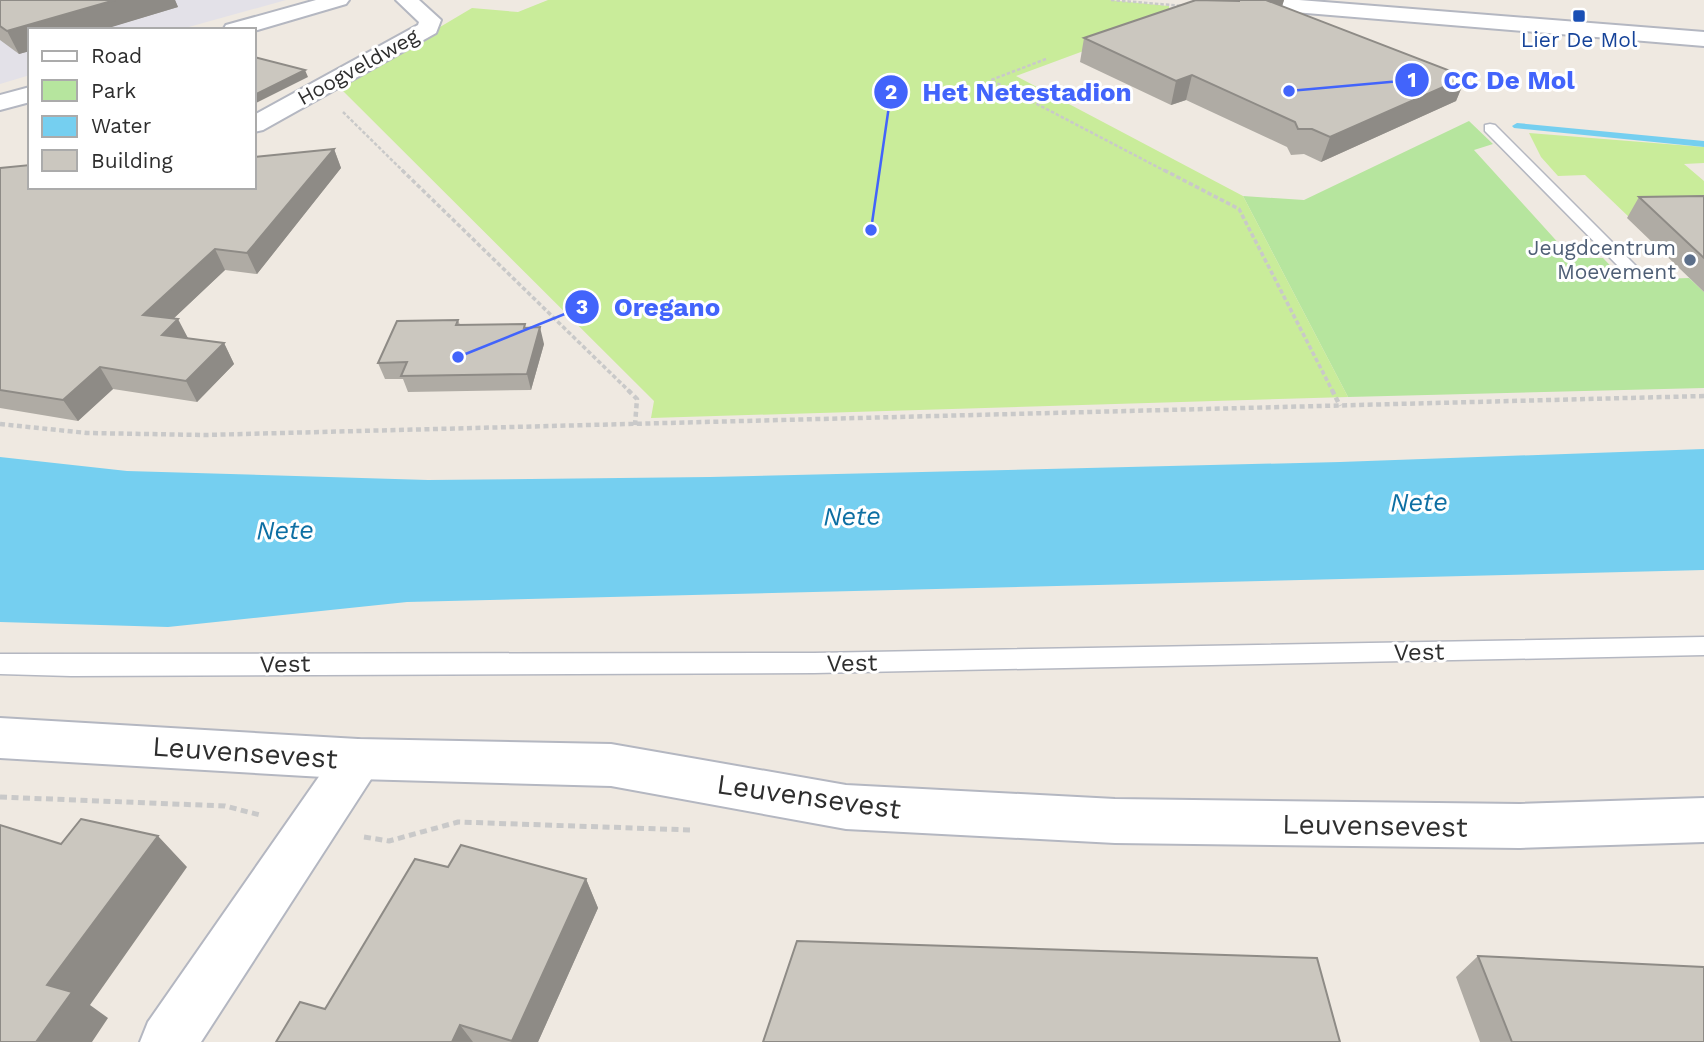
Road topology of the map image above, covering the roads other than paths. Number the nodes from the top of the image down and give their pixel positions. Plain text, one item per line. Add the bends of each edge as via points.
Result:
1 (339, 0) edge
2 (406, 0) edge
3 (1222, 0) edge
4 (241, 28) edge
5 (1704, 39) edge
6 (28, 95) edge
7 (0, 103) edge
8 (256, 124) edge
9 (1490, 128) dead end
10 (1630, 269) dead end
11 (1704, 646) edge
12 (0, 664) edge
13 (0, 737) edge
14 (358, 759) junction
15 (1704, 820) edge
16 (168, 1042) edge

1 - 4 street
2 - 8 street, Hoogveldweg via 430,20 428,27
3 - 5 street
6 - 7 street
9 - 10 lane
11 - 12 lane, Vest via 814,663
13 - 14 street, Leuvensevest
14 - 15 street, Leuvensevest via 611,765 846,807 1115,821 1520,826
14 - 16 street

